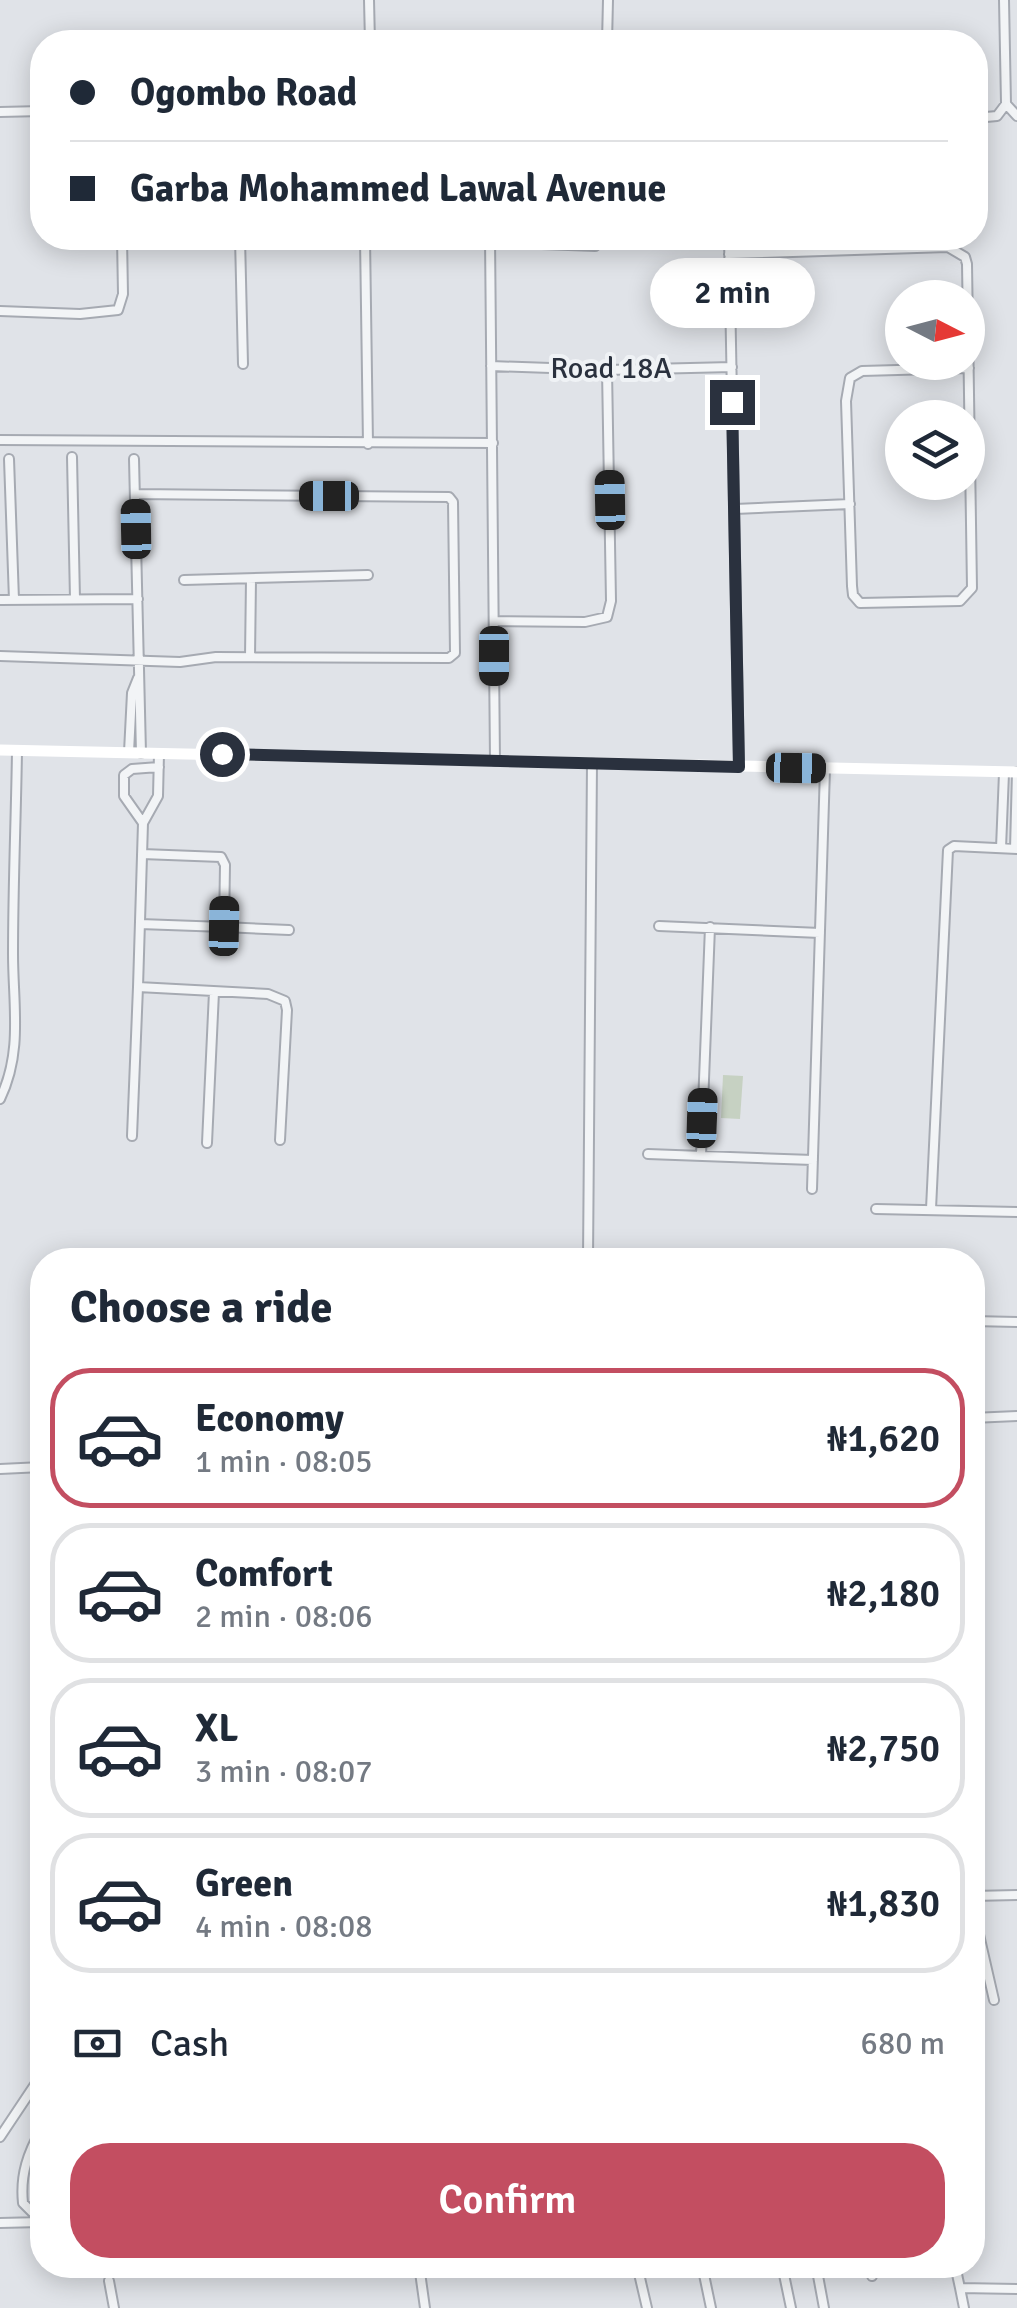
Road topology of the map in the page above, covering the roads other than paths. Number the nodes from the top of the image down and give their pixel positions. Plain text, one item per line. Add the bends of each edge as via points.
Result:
1 (368, 0) edge
2 (608, 0) edge
3 (1004, 0) edge
4 (369, 30) edge
5 (607, 30) edge
6 (1006, 104) junction
7 (0, 112) edge
8 (30, 112) edge
9 (1017, 116) edge
10 (988, 117) edge
11 (122, 250) edge
12 (240, 250) edge
13 (364, 250) edge
14 (490, 250) edge
15 (730, 250) edge
16 (839, 250) edge
17 (959, 250) edge
18 (730, 254) junction
19 (967, 280) edge
20 (0, 311) edge
21 (243, 364) dead end
22 (490, 366) junction
23 (732, 367) junction
24 (607, 370) junction
25 (885, 370) edge
26 (969, 380) edge
27 (0, 440) edge
28 (493, 443) junction
29 (368, 444) junction
30 (72, 457) dead end
31 (10, 459) dead end
32 (134, 459) dead end
33 (136, 494) junction
34 (850, 504) junction
35 (735, 509) junction
36 (368, 575) dead end
37 (251, 579) junction
38 (184, 580) dead end
39 (76, 599) junction
40 (138, 599) junction
41 (0, 600) edge
42 (14, 600) junction
43 (494, 621) junction
44 (0, 656) edge
45 (250, 657) junction
46 (138, 661) junction
47 (0, 750) edge
48 (17, 750) junction
49 (135, 752) junction
50 (159, 760) junction
51 (494, 761) junction
52 (592, 764) junction
53 (739, 767) junction
54 (825, 769) junction
55 (1012, 772) edge
56 (144, 822) junction
57 (1001, 848) junction
58 (1016, 849) edge
59 (142, 854) junction
60 (140, 924) junction
61 (224, 926) junction
62 (658, 926) dead end
63 (710, 927) junction
64 (288, 930) dead end
65 (820, 933) junction
66 (138, 988) junction
67 (214, 992) junction
68 (0, 1099) edge
69 (132, 1136) dead end
70 (280, 1140) dead end
71 (207, 1144) dead end
72 (648, 1154) dead end
73 (701, 1156) junction
74 (813, 1160) junction
75 (812, 1189) dead end
76 (876, 1209) dead end
77 (930, 1209) junction
78 (1017, 1212) edge
79 (588, 1248) edge
80 (985, 1321) edge
81 (1017, 1322) edge
82 (1017, 1416) edge
83 (985, 1417) edge
84 (30, 1468) edge
85 (0, 1470) edge
86 (1017, 1895) edge
87 (985, 1896) edge
88 (985, 1961) edge
89 (994, 2000) dead end
90 (30, 2092) edge
91 (0, 2137) edge
92 (30, 2150) edge
93 (30, 2210) edge
94 (0, 2222) edge
95 (30, 2222) edge
96 (421, 2278) edge
97 (640, 2278) edge
98 (705, 2278) edge
99 (785, 2278) edge
100 (818, 2278) edge
101 (958, 2278) edge
102 (108, 2281) dead end
103 (960, 2288) junction
104 (1017, 2289) edge
105 (114, 2308) edge
106 (425, 2308) edge
107 (647, 2308) edge
108 (711, 2308) edge
109 (791, 2308) edge
110 (824, 2308) edge
111 (964, 2308) edge

1 - 4 street
2 - 5 street
3 - 6 street
6 - 9 street
6 - 10 street
7 - 8 street
11 - 20 street via 118,310
12 - 21 street
13 - 29 street
14 - 22 street
15 - 18 street
16 - 18 street
17 - 19 street
18 - 23 street
22 - 24 street, Road 18A
22 - 28 street
23 - 24 street, Road 18A
23 - 35 street
24 - 43 street via 606,617
25 - 34 street via 850,378
26 - 34 street via 968,595 945,603 856,600
27 - 29 street
28 - 29 street
28 - 43 street
30 - 39 street
31 - 42 street
32 - 33 street
33 - 40 street
33 - 45 street via 451,499 452,656
34 - 35 street
35 - 53 street
36 - 37 street
37 - 38 street
37 - 45 street
39 - 40 street
39 - 42 street
40 - 46 street
41 - 42 street
43 - 51 street
44 - 46 street
45 - 46 street
46 - 49 street
47 - 48 main road
48 - 49 main road
48 - 68 street via 16,1044
49 - 50 main road
50 - 51 main road
50 - 56 street via 158,796
50 - 56 street via 124,775 124,796
51 - 52 main road
52 - 53 main road
52 - 79 street
53 - 54 main road
54 - 55 main road
54 - 65 street
55 - 57 street
55 - 58 street
56 - 59 street
57 - 58 street
57 - 77 street via 948,850
59 - 60 street
59 - 61 street via 221,857
60 - 61 street
60 - 66 street
61 - 64 street
62 - 63 street
63 - 65 street
63 - 73 street
65 - 74 street
66 - 67 street
66 - 69 street
67 - 70 street via 285,1001
67 - 71 street
72 - 73 street
73 - 74 street
74 - 75 street
76 - 77 street
77 - 78 street
80 - 81 street
82 - 83 street
84 - 85 street
86 - 87 street
88 - 89 street
90 - 91 street
92 - 93 street via 20,2182
94 - 95 street
96 - 106 street
97 - 107 street
98 - 108 street
99 - 109 street
100 - 110 street
101 - 103 street
102 - 105 street
103 - 104 street
103 - 111 street

